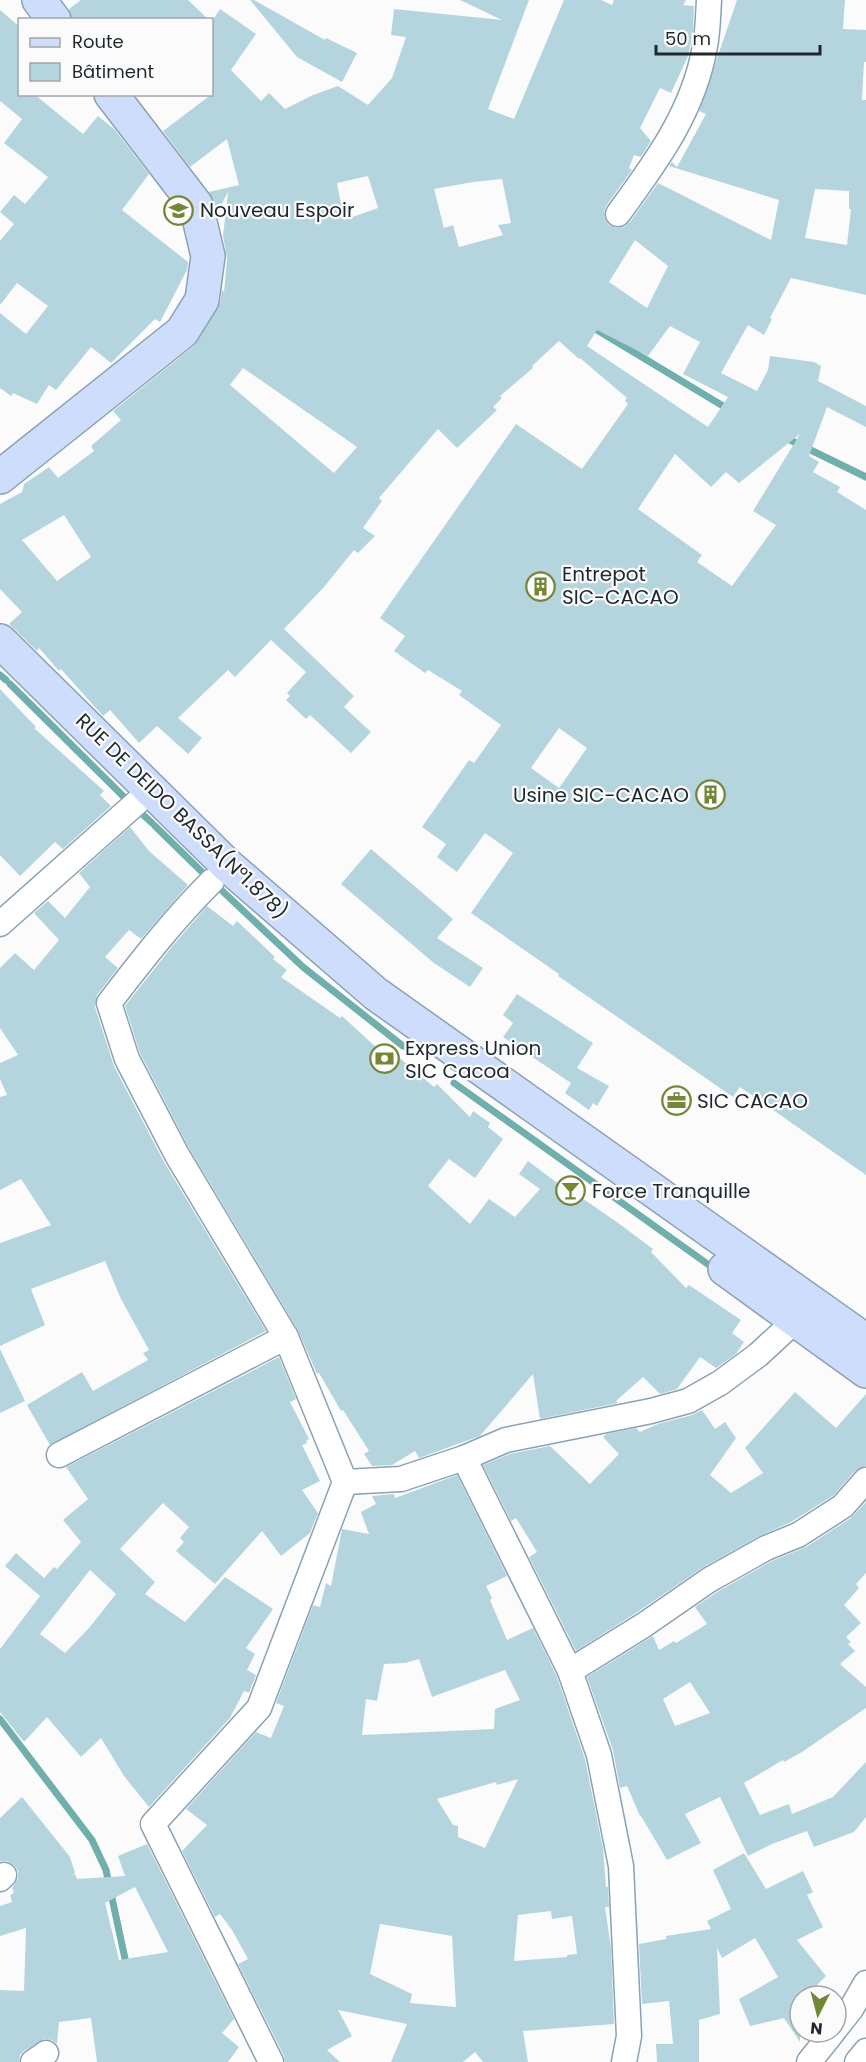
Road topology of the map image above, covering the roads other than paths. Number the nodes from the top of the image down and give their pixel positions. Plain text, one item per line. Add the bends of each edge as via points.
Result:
1 (39, 0) edge
2 (709, 0) edge
3 (52, 18) edge
4 (113, 96) edge
5 (618, 214) dead end
6 (0, 477) edge
7 (0, 641) edge
8 (0, 672) edge
9 (144, 796) junction
10 (212, 881) junction
11 (0, 924) edge
12 (794, 1318) junction
13 (286, 1337) junction
14 (866, 1341) edge
15 (866, 1371) edge
16 (59, 1455) dead end
17 (464, 1458) junction
18 (866, 1480) edge
19 (345, 1482) junction
20 (570, 1671) junction
21 (866, 1983) edge
22 (848, 2013) edge
23 (823, 2044) edge
24 (866, 2051) edge
25 (271, 2062) edge
26 (624, 2062) edge
27 (809, 2062) edge
28 (857, 2062) edge

1 - 3 main road
2 - 5 street via 698,78 684,114 666,147
4 - 6 main road via 196,205 208,256 202,300 182,332
7 - 9 main road, RUE DE DEIDO BASSA(N°1.878)
8 - 9 main road
9 - 10 main road
9 - 11 street
9 - 14 main road, RUE DE DEIDO BASSA(N°1.878) via 376,994
10 - 12 main road via 358,1004
10 - 13 street via 145,956 110,1003 127,1059 177,1155
12 - 15 main road
12 - 17 street via 758,1355 688,1401 506,1440
13 - 16 street
13 - 19 street
17 - 19 street via 401,1479
17 - 20 street
18 - 20 street via 843,1506 798,1535 709,1580
19 - 25 street via 259,1707 153,1824
20 - 26 street via 599,1755 621,1866 629,2036
21 - 22 street
23 - 27 street
24 - 28 street

